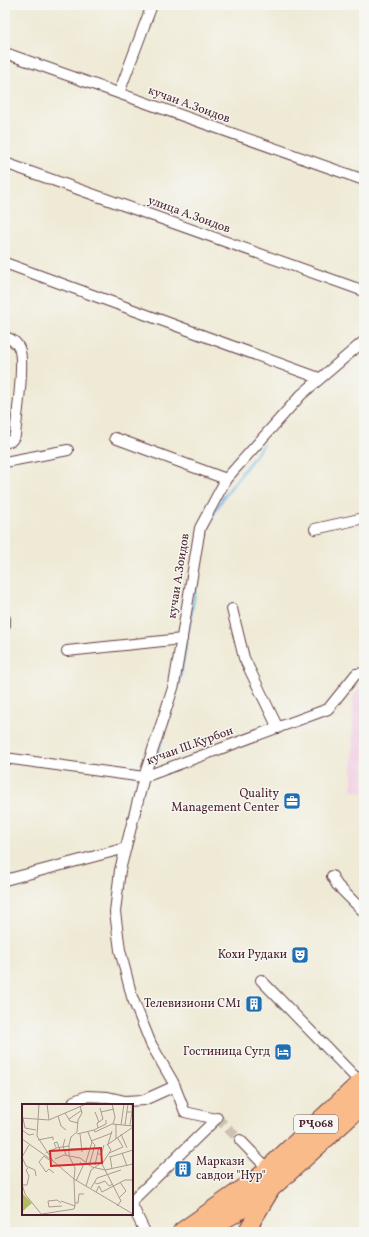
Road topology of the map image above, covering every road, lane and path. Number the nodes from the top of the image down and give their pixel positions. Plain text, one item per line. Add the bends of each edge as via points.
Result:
1 (152, 5) edge
2 (5, 52) edge
3 (118, 93) junction
4 (5, 163) edge
5 (364, 180) edge
6 (5, 263) edge
7 (364, 290) edge
8 (5, 337) edge
9 (364, 341) edge
10 (319, 378) junction
11 (115, 438) dead end
12 (5, 443) edge
13 (68, 450) dead end
14 (5, 462) edge
15 (226, 479) junction
16 (364, 518) edge
17 (315, 529) dead end
18 (232, 610) dead end
19 (5, 619) edge
20 (5, 625) edge
21 (182, 640) junction
22 (67, 651) dead end
23 (364, 673) edge
24 (278, 728) junction
25 (5, 758) edge
26 (144, 777) junction
27 (126, 848) junction
28 (332, 876) dead end
29 (5, 880) edge
30 (364, 912) edge
31 (261, 980) dead end
32 (362, 1081) edge
33 (174, 1086) junction
34 (364, 1103) edge
35 (73, 1104) edge
36 (240, 1140) tunnel mouth
37 (267, 1177) junction
38 (133, 1200) edge
39 (133, 1207) edge
40 (236, 1212) junction
41 (193, 1230) edge
42 (145, 1232) edge
43 (223, 1232) edge
44 (246, 1232) edge

1 - 3 street
2 - 3 street, кучаи А.Зоидов
3 - 5 street, кучаи А.Зоидов
4 - 7 street, улица А.Зоидов
6 - 10 street
8 - 12 street via 13,340 20,350 20,372 15,435 12,440
9 - 10 street, кучаи А.Зоидов
10 - 15 street, кучаи А.Зоидов
11 - 15 street
13 - 14 street
15 - 21 street, кучаи А.Зоидов via 200,528
16 - 17 street
18 - 24 street via 244,658
19 - 20 street
21 - 22 street
21 - 26 street, кучаи А.Зоидов via 174,685
23 - 24 street, кучаи Ш.Қурбон via 356,674 328,709
24 - 26 street, кучаи Ш.Қурбон
25 - 26 street, кучаи Ш.Қурбон
26 - 27 street, кучаи А.Зоидов
27 - 29 street
27 - 33 street, кучаи А.Зоидов via 120,870 115,912 120,950 132,997 151,1044
28 - 30 street via 337,885
31 - 32 street
32 - 37 highway, РҶ068
33 - 35 street via 144,1100 124,1101 87,1096 74,1101
33 - 38 street, кучаи А.Зоидов via 185,1112 216,1118
34 - 37 highway, РҶ068
36 - 37 street
37 - 40 highway
37 - 41 highway
37 - 44 main road, РҶ068
39 - 42 street
40 - 41 highway
40 - 43 main road

